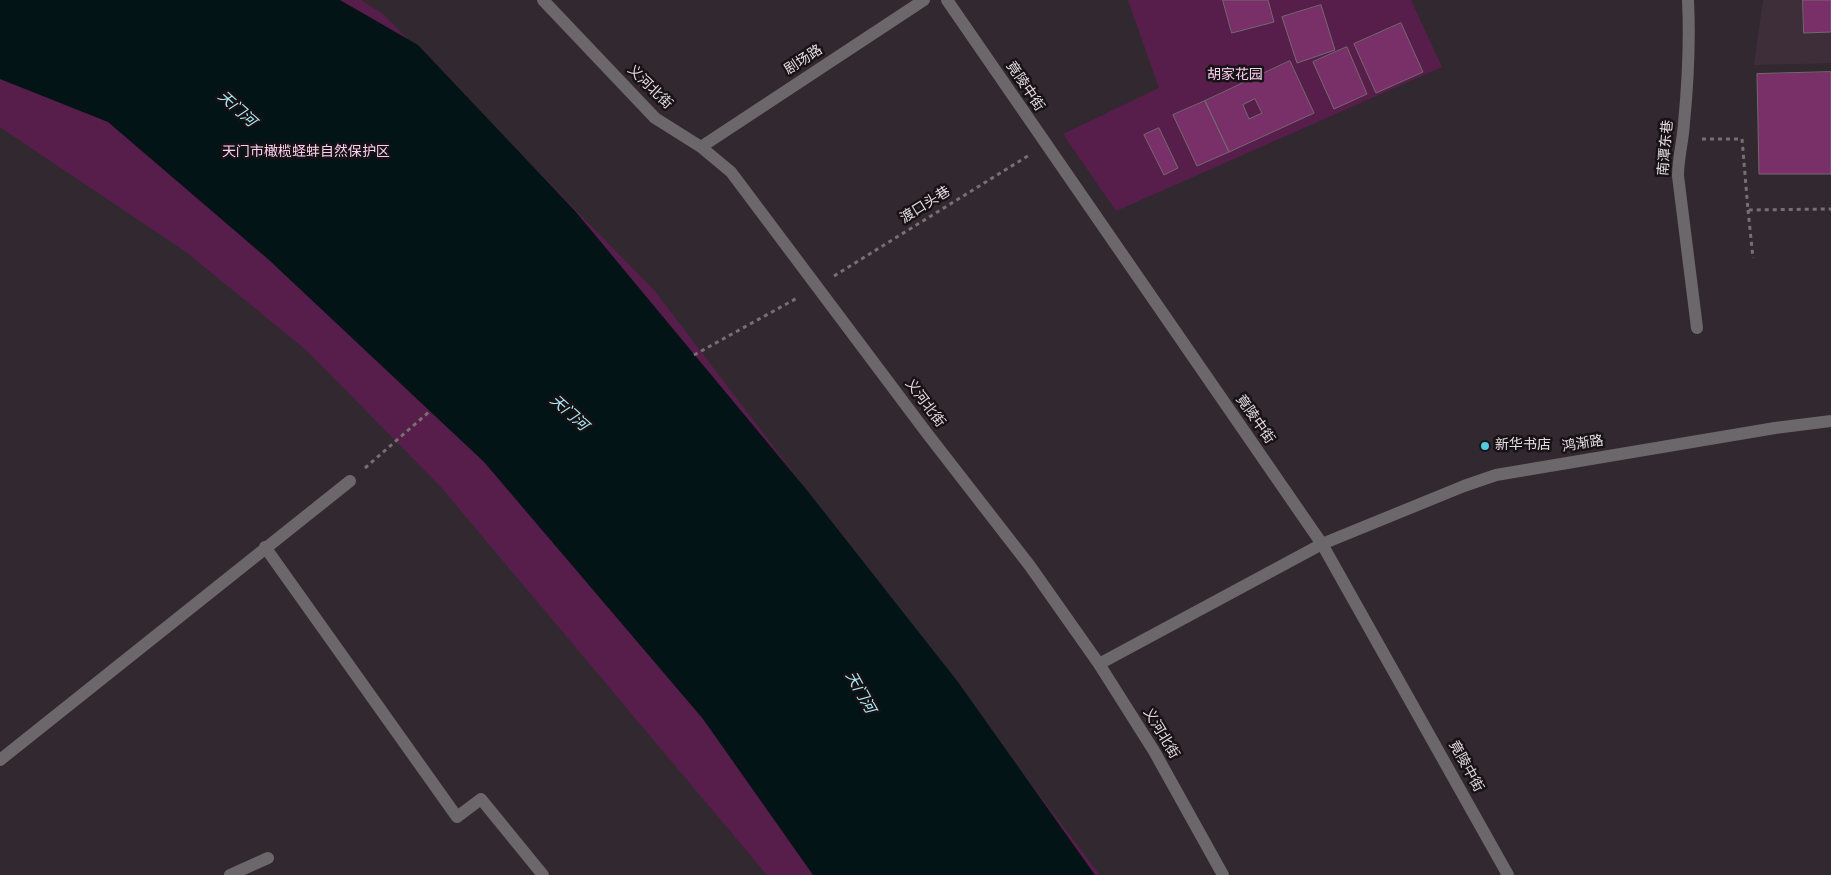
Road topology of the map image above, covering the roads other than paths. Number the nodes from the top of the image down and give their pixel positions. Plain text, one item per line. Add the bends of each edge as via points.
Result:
1 (543, 0) edge
2 (924, 0) edge
3 (947, 0) edge
4 (1688, 0) edge
5 (701, 147) junction
6 (1696, 328) dead end
7 (1831, 421) edge
8 (350, 480) road end
9 (1322, 544) junction
10 (265, 547) junction
11 (1099, 664) junction
12 (0, 760) edge
13 (268, 858) dead end
14 (230, 875) edge
15 (543, 875) edge
16 (1223, 875) edge
17 (1508, 875) edge

1 - 5 street, 义河北街 via 655,118
2 - 5 street, 剧场路
3 - 9 street, 竟陵中街
4 - 6 street, 南潭东巷 via 1690,35 1678,176
5 - 11 street, 义河北街 via 731,172 1030,566
7 - 9 street, 鸿渐路 via 1496,475
8 - 10 street
9 - 11 street, 鸿渐路
9 - 17 street, 竟陵中街
10 - 12 street
10 - 15 street via 457,817 481,800
11 - 16 street, 义河北街 via 1154,751
13 - 14 street

